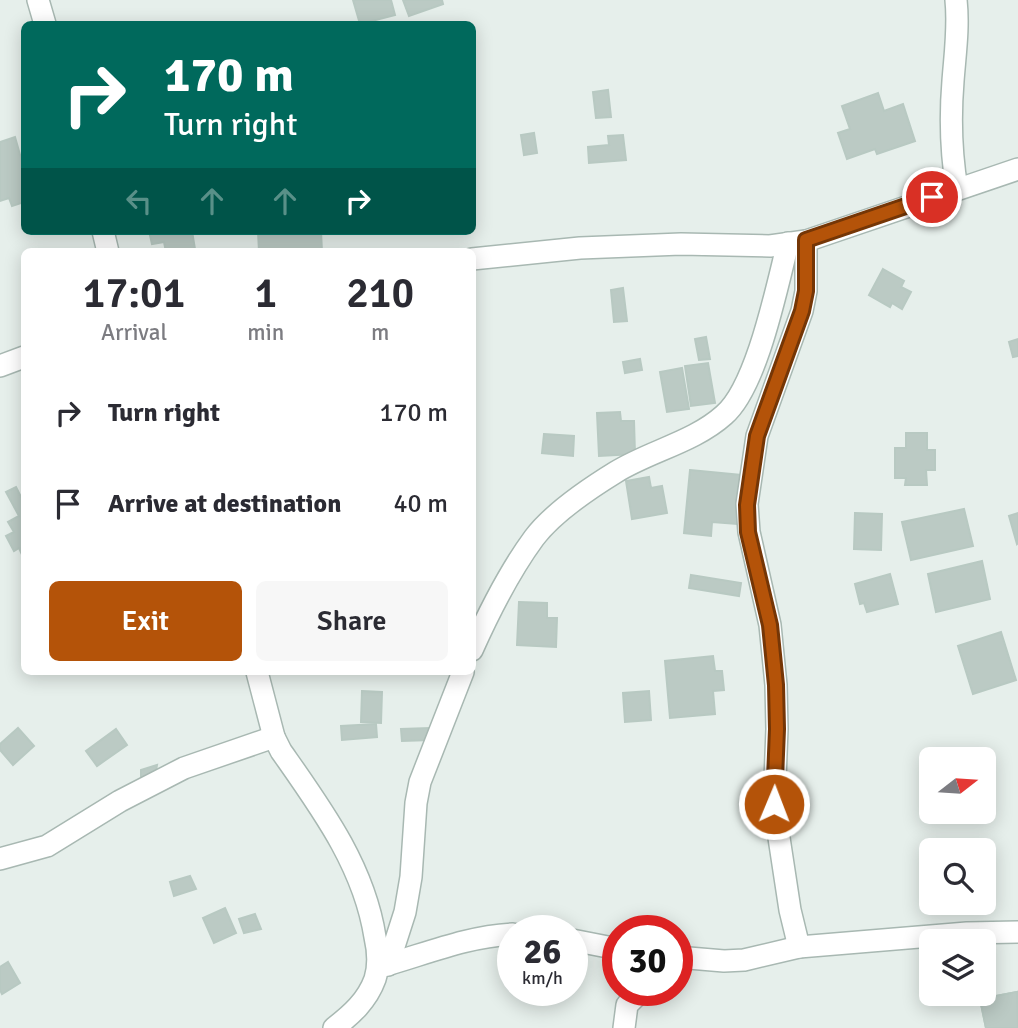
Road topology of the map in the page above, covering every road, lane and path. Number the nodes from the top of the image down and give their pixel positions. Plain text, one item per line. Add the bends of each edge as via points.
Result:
1 (38, 0) edge
2 (956, 0) edge
3 (44, 21) edge
4 (1018, 169) edge
5 (957, 189) junction
6 (797, 242) junction
7 (476, 259) edge
8 (21, 358) edge
9 (0, 366) edge
10 (476, 641) edge
11 (258, 675) edge
12 (462, 675) edge
13 (274, 737) junction
14 (0, 859) edge
15 (1018, 932) edge
16 (497, 935) edge
17 (799, 947) junction
18 (693, 959) edge
19 (382, 966) junction
20 (627, 1006) edge
21 (334, 1028) edge
22 (624, 1028) edge

1 - 3 street
2 - 5 street via 951,135
4 - 5 street
5 - 6 street
6 - 7 street via 593,247
6 - 10 street via 761,346 739,396 725,415 616,472 565,509 535,537
6 - 17 street via 806,291 757,436 747,505 748,532 770,625 777,729 774,804
8 - 9 street
11 - 13 street
12 - 19 street via 420,782 405,912
13 - 14 street via 184,768 47,846
13 - 19 street via 351,862 362,886
15 - 17 street
16 - 19 street
17 - 18 street via 744,960
19 - 21 street via 362,1003
20 - 22 street

